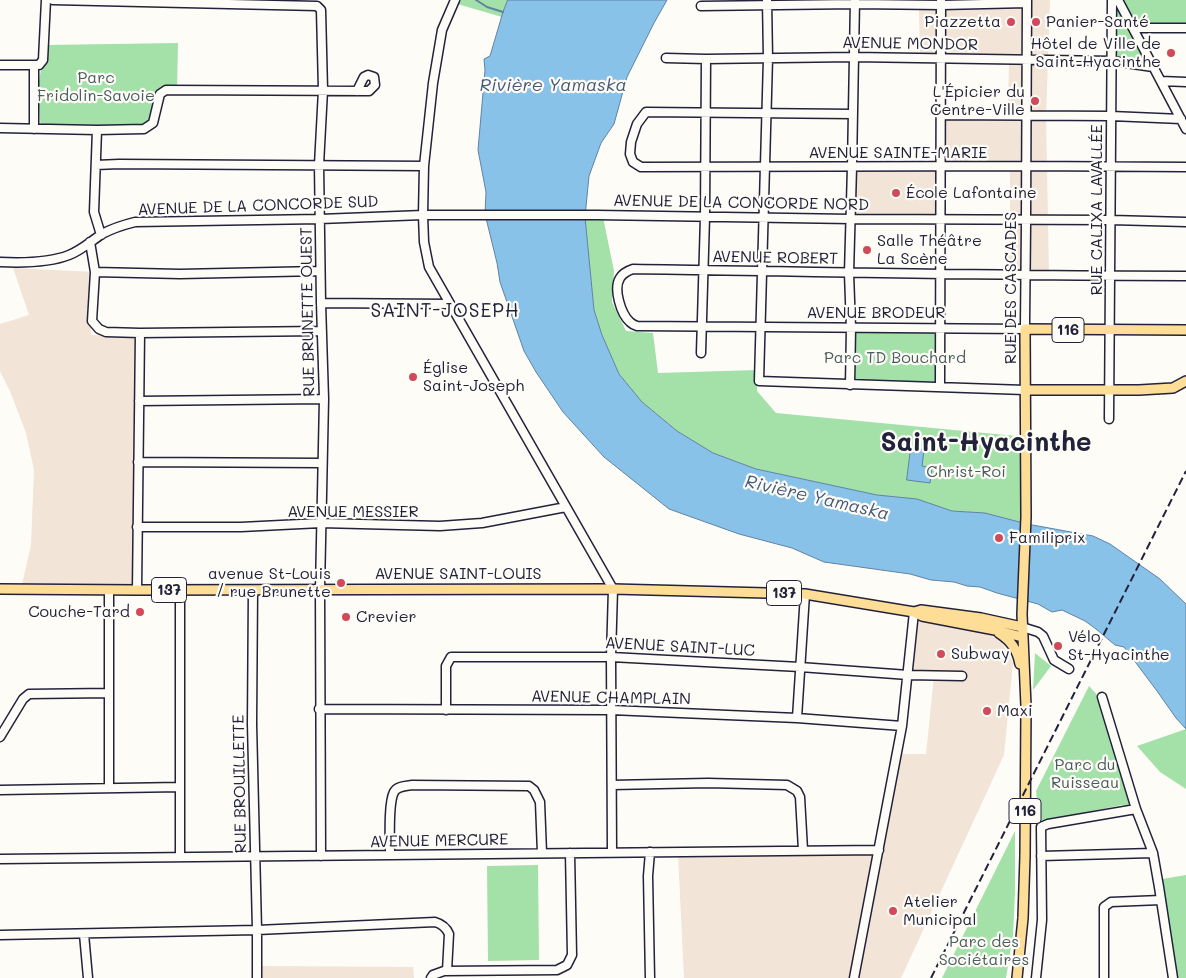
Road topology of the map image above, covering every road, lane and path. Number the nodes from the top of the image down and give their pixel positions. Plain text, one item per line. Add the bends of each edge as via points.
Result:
1 (46, 0) edge
2 (53, 0) edge
3 (455, 0) edge
4 (1112, 0) edge
5 (1118, 0) edge
6 (855, 2) edge
7 (1027, 2) edge
8 (767, 3) edge
9 (942, 3) edge
10 (701, 6) dead end
11 (1132, 28) junction
12 (1186, 28) edge
13 (853, 57) junction
14 (666, 58) dead end
15 (768, 58) junction
16 (941, 58) junction
17 (706, 59) junction
18 (1026, 60) junction
19 (1112, 61) junction
20 (0, 65) edge
21 (34, 66) junction
22 (1153, 67) junction
23 (1161, 82) junction
24 (1186, 82) edge
25 (323, 90) junction
26 (357, 91) dead end
27 (706, 113) junction
28 (766, 113) junction
29 (853, 114) junction
30 (941, 115) junction
31 (1026, 116) junction
32 (1111, 116) junction
33 (1181, 119) junction
34 (0, 128) edge
35 (34, 129) junction
36 (1186, 129) edge
37 (97, 130) junction
38 (96, 165) junction
39 (319, 165) junction
40 (424, 166) junction
41 (852, 166) junction
42 (941, 166) junction
43 (1026, 166) junction
44 (1111, 166) junction
45 (706, 167) junction
46 (764, 167) junction
47 (1186, 167) edge
48 (423, 215) junction
49 (466, 215) joint
50 (706, 216) junction
51 (763, 217) junction
52 (320, 219) junction
53 (851, 219) junction
54 (941, 219) junction
55 (1026, 219) junction
56 (1111, 220) junction
57 (1186, 222) edge
58 (101, 234) junction
59 (90, 242) junction
60 (0, 262) edge
61 (632, 269) joint
62 (704, 270) junction
63 (320, 271) junction
64 (762, 271) junction
65 (95, 272) junction
66 (849, 273) junction
67 (940, 274) junction
68 (1026, 275) junction
69 (1110, 276) junction
70 (1186, 276) edge
71 (321, 303) junction
72 (450, 304) junction
73 (702, 327) junction
74 (760, 328) junction
75 (851, 328) junction
76 (940, 329) junction
77 (1025, 329) junction
78 (1110, 330) junction
79 (1186, 330) edge
80 (322, 331) junction
81 (140, 333) junction
82 (701, 353) dead end
83 (1186, 381) edge
84 (850, 384) junction
85 (940, 387) junction
86 (1025, 390) junction
87 (1109, 390) junction
88 (324, 399) junction
89 (138, 400) junction
90 (1109, 419) dead end
91 (138, 462) junction
92 (322, 463) junction
93 (566, 507) junction
94 (321, 524) junction
95 (138, 527) junction
96 (0, 589) edge
97 (320, 589) junction
98 (613, 589) junction
99 (109, 590) junction
100 (137, 590) junction
101 (180, 590) junction
102 (253, 590) junction
103 (805, 594) junction
104 (914, 612) junction
105 (1022, 627) junction
106 (995, 630) junction
107 (1022, 637) junction
108 (611, 657) junction
109 (800, 666) junction
110 (1069, 669) dead end
111 (908, 675) junction
112 (962, 676) dead end
113 (109, 693) junction
114 (1102, 697) dead end
115 (1026, 706) junction
116 (319, 709) junction
117 (446, 710) junction
118 (612, 710) junction
119 (797, 718) junction
120 (902, 726) junction
121 (0, 737) edge
122 (612, 785) junction
123 (180, 787) junction
124 (109, 788) junction
125 (0, 790) edge
126 (1136, 809) junction
127 (802, 850) junction
128 (879, 850) junction
129 (612, 852) junction
130 (650, 852) junction
131 (542, 853) junction
132 (570, 853) junction
133 (1153, 853) junction
134 (390, 855) junction
135 (256, 856) junction
136 (321, 856) junction
137 (1041, 856) junction
138 (180, 857) junction
139 (0, 859) edge
140 (1161, 900) junction
141 (257, 930) junction
142 (84, 934) junction
143 (0, 935) edge
144 (447, 971) junction
145 (432, 977) edge
146 (88, 978) edge
147 (256, 978) edge
148 (650, 978) edge
149 (854, 978) edge
150 (1016, 978) edge
151 (1036, 978) edge
152 (1104, 978) edge
153 (1172, 978) edge

1 - 21 street via 43,60
2 - 25 street, RUE BRUNETTE OUEST via 316,6 321,10
3 - 40 street via 442,30
4 - 19 street, RUE CALIXA LAVALLÉE
5 - 11 street
6 - 8 street
6 - 9 street
6 - 13 street
7 - 9 street
7 - 18 street, RUE DES CASCADES
8 - 10 street
8 - 15 street
9 - 16 street
11 - 12 street
11 - 22 street
13 - 15 street, AVENUE MONDOR
13 - 16 street, AVENUE MONDOR
13 - 29 street
14 - 17 street, AVENUE MONDOR
15 - 17 street, AVENUE MONDOR
15 - 28 street
16 - 18 street, AVENUE MONDOR
16 - 30 street
17 - 27 street
18 - 19 street, AVENUE MONDOR
18 - 31 street, RUE DES CASCADES
19 - 22 street, AVENUE MONDOR
19 - 32 street, RUE CALIXA LAVALLÉE
20 - 21 street
21 - 35 street
22 - 23 street
23 - 24 street
23 - 33 street
25 - 26 street
25 - 37 street via 166,90 160,94 153,123 144,129
25 - 39 street, RUE BRUNETTE OUEST
27 - 28 street
27 - 45 street
27 - 45 street, AVENUE SAINTE-MARIE via 646,112 637,124 630,154 633,162 641,167
28 - 29 street
28 - 46 street
29 - 41 street
30 - 31 street
30 - 42 street
31 - 32 street
31 - 43 street, RUE DES CASCADES
32 - 33 street
32 - 44 street, RUE CALIXA LAVALLÉE
33 - 36 street
34 - 35 street
35 - 37 street
37 - 38 street
38 - 39 street
38 - 58 street via 94,212
39 - 40 street
39 - 52 street, RUE BRUNETTE OUEST
40 - 48 street
41 - 42 street, AVENUE SAINTE-MARIE
41 - 46 street, AVENUE SAINTE-MARIE
41 - 53 street
42 - 43 street, AVENUE SAINTE-MARIE
42 - 54 street
43 - 44 street, AVENUE SAINTE-MARIE
43 - 55 street, RUE DES CASCADES
44 - 47 street, AVENUE SAINTE-MARIE
44 - 56 street, RUE CALIXA LAVALLÉE
45 - 46 street, AVENUE SAINTE-MARIE
45 - 50 street
46 - 51 street
48 - 49 street, AVENUE DE LA CONCORDE SUD
48 - 52 street, AVENUE DE LA CONCORDE SUD
48 - 72 street via 429,267
49 - 50 street, AVENUE DE LA CONCORDE NORD
50 - 51 street, AVENUE DE LA CONCORDE NORD
50 - 62 street
51 - 53 street, AVENUE DE LA CONCORDE NORD
51 - 64 street
52 - 58 street, AVENUE DE LA CONCORDE SUD via 135,222
52 - 63 street, RUE BRUNETTE OUEST
53 - 54 street, AVENUE DE LA CONCORDE NORD
53 - 66 street
54 - 55 street, AVENUE DE LA CONCORDE NORD
54 - 67 street
55 - 56 street, AVENUE DE LA CONCORDE NORD
55 - 68 street, RUE DES CASCADES
56 - 57 street, AVENUE DE LA CONCORDE NORD
56 - 69 street, RUE CALIXA LAVALLÉE
58 - 59 street, AVENUE DE LA CONCORDE SUD
59 - 60 street, AVENUE DE LA CONCORDE SUD via 70,255 52,260
59 - 65 street
61 - 62 street, AVENUE ROBERT
61 - 73 street, AVENUE BRODEUR via 619,278 617,285 623,314 630,322 637,326
62 - 64 street, AVENUE ROBERT
62 - 73 street
63 - 65 street
63 - 71 street, RUE BRUNETTE OUEST
64 - 66 street, AVENUE ROBERT
64 - 74 street
65 - 81 street via 92,321 106,332
66 - 67 street, AVENUE ROBERT
66 - 75 street
67 - 68 street, AVENUE ROBERT
67 - 76 street
68 - 69 street, AVENUE ROBERT
68 - 77 street, RUE DES CASCADES
69 - 70 street, AVENUE ROBERT
69 - 78 street, RUE CALIXA LAVALLÉE
71 - 72 street
71 - 80 street, RUE BRUNETTE OUEST
72 - 93 street
73 - 74 street, AVENUE BRODEUR
73 - 82 street
74 - 75 street, AVENUE BRODEUR
74 - 84 street via 759,381
75 - 76 street, AVENUE BRODEUR
75 - 84 street
76 - 77 street, AVENUE BRODEUR
76 - 85 street
77 - 78 main road, AVENUE BRODEUR / 116
77 - 86 main road, RUE DES CASCADES / 116
78 - 79 main road, AVENUE BRODEUR / 116
78 - 87 street, RUE CALIXA LAVALLÉE
80 - 81 street
80 - 88 street, RUE BRUNETTE OUEST
81 - 89 street
83 - 87 main road via 1173,388
84 - 85 street
85 - 86 street
86 - 87 main road
86 - 105 main road, RUE DES CASCADES / 116 via 1026,517
87 - 90 street, RUE CALIXA LAVALLÉE
88 - 89 street
88 - 92 street, RUE BRUNETTE OUEST
89 - 91 street
91 - 92 street
91 - 95 street
92 - 94 street, RUE BRUNETTE OUEST
93 - 94 street, AVENUE MESSIER via 482,523 440,526
93 - 98 street
94 - 95 street, AVENUE MESSIER
94 - 97 street, RUE BRUNETTE OUEST
95 - 100 street
96 - 99 main road, AVENUE SAINT-LOUIS / 137
97 - 98 main road, AVENUE SAINT-LOUIS / 137
97 - 102 main road, AVENUE SAINT-LOUIS / 137
97 - 116 street, RUE BRUNETTE OUEST
98 - 103 main road, AVENUE SAINT-LOUIS / 137
98 - 108 street
99 - 100 main road, AVENUE SAINT-LOUIS / 137
99 - 113 street
100 - 101 main road, AVENUE SAINT-LOUIS / 137
101 - 102 main road, AVENUE SAINT-LOUIS / 137
101 - 123 street
102 - 135 street, RUE BROUILLETTE via 252,724
103 - 104 main road, AVENUE SAINT-LOUIS / 137
103 - 109 street
104 - 105 main road, AVENUE SAINT-LOUIS / 137 via 922,610 981,618
104 - 106 main road, AVENUE SAINT-LOUIS / 137
104 - 111 street
105 - 107 main road, 116
105 - 110 street, AVENUE SAINT-LOUIS via 1043,636 1054,660
106 - 107 main road, AVENUE SAINT-LOUIS / 137
106 - 115 main road via 1007,638 1018,653
107 - 115 main road, 116
108 - 109 street, AVENUE SAINT-LUC
108 - 117 street, AVENUE SAINT-LUC via 451,657 446,666
108 - 118 street
109 - 111 street, AVENUE SAINT-LUC
109 - 119 street
111 - 112 street, AVENUE SAINT-LUC
111 - 120 street
113 - 121 street via 29,694
113 - 124 street
114 - 126 street
115 - 150 main road, 116 via 1023,918
116 - 117 street, AVENUE CHAMPLAIN
116 - 136 street, RUE BRUNETTE OUEST
117 - 118 street, AVENUE CHAMPLAIN
118 - 119 street, AVENUE CHAMPLAIN
118 - 122 street
119 - 120 street, AVENUE CHAMPLAIN
120 - 128 street
122 - 127 street via 787,785 800,797
122 - 129 street
123 - 124 street
123 - 138 street
124 - 125 street
126 - 133 street
126 - 137 street via 1041,827
127 - 128 street, AVENUE MERCURE
127 - 130 street, AVENUE MERCURE
128 - 149 street
129 - 130 street, AVENUE MERCURE
129 - 132 street, AVENUE MERCURE
130 - 148 street
131 - 132 street, AVENUE MERCURE
131 - 134 street, AVENUE MERCURE
131 - 134 street via 540,802 529,786 412,785 398,787 394,792
132 - 144 street via 572,955 567,965 557,970
133 - 137 street
133 - 140 street
134 - 136 street, AVENUE MERCURE
135 - 136 street, AVENUE MERCURE
135 - 138 street, AVENUE MERCURE
135 - 141 street, RUE BROUILLETTE
137 - 151 street via 1042,920
138 - 139 street, AVENUE MERCURE
140 - 152 street via 1111,902 1104,907
140 - 153 street
141 - 142 street
141 - 144 street via 435,922 442,924 449,934
141 - 147 street, RUE BROUILLETTE
142 - 143 street
142 - 146 street
144 - 145 street

